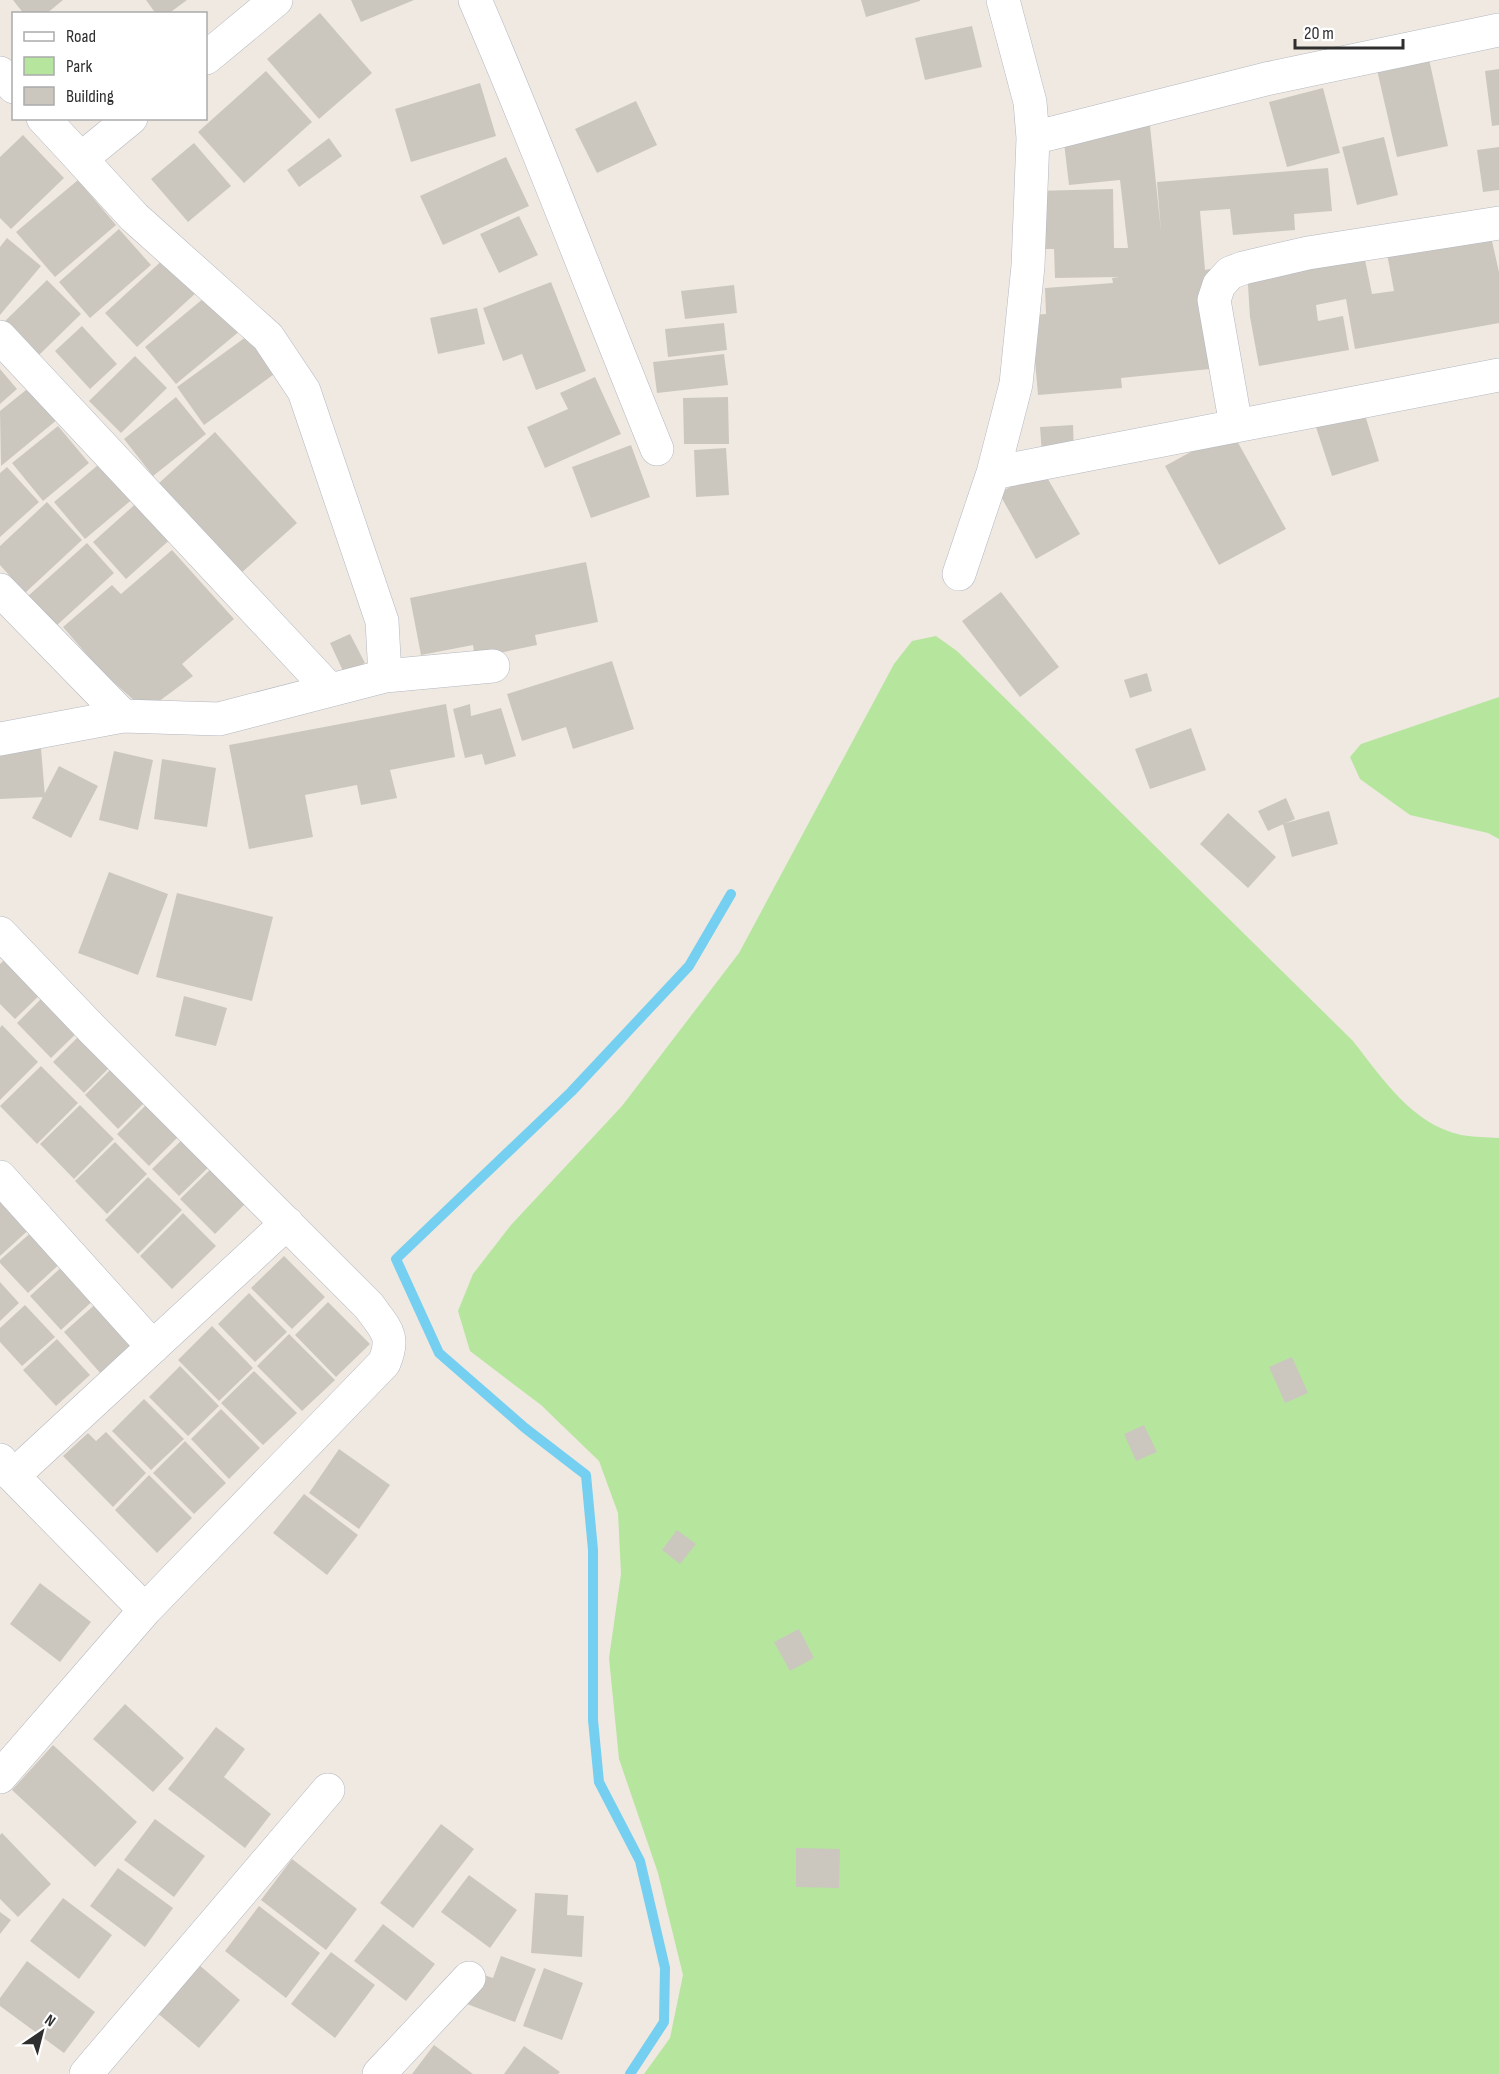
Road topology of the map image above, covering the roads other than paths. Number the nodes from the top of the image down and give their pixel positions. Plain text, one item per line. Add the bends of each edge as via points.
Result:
1 (276, 0) edge
2 (475, 0) edge
3 (1003, 0) edge
4 (1499, 30) edge
5 (207, 57) edge
6 (0, 73) edge
7 (12, 85) edge
8 (45, 120) edge
9 (129, 120) edge
10 (1034, 138) junction
11 (81, 159) junction
12 (1499, 223) edge
13 (0, 338) edge
14 (1499, 375) edge
15 (1236, 426) junction
16 (657, 449) dead end
17 (993, 473) junction
18 (959, 574) dead end
19 (0, 590) edge
20 (493, 666) dead end
21 (386, 676) junction
22 (330, 690) junction
23 (123, 716) junction
24 (0, 739) edge
25 (0, 933) edge
26 (0, 1178) edge
27 (287, 1223) junction
28 (153, 1347) junction
29 (7, 1468) edge
30 (145, 1610) junction
31 (0, 1778) edge
32 (328, 1790) dead end
33 (469, 1978) dead end
34 (86, 2074) edge
35 (379, 2074) edge

1 - 5 street
2 - 16 street
3 - 10 street via 1030,102
4 - 10 street via 1266,79
6 - 7 street
8 - 11 street
9 - 11 street
10 - 17 street via 1028,266 1016,384
11 - 21 street via 134,217 268,337 304,391 382,621
12 - 15 street via 1308,253 1230,273 1219,285 1214,300
13 - 22 street
14 - 15 street
15 - 17 street
17 - 18 street
19 - 23 street
20 - 21 street
21 - 22 street
22 - 23 street via 219,719
23 - 24 street
25 - 27 street
26 - 28 street
27 - 28 street
27 - 30 street via 369,1306 389,1335 390,1349 384,1364
28 - 29 street
29 - 30 street
30 - 31 street
32 - 34 street
33 - 35 street

